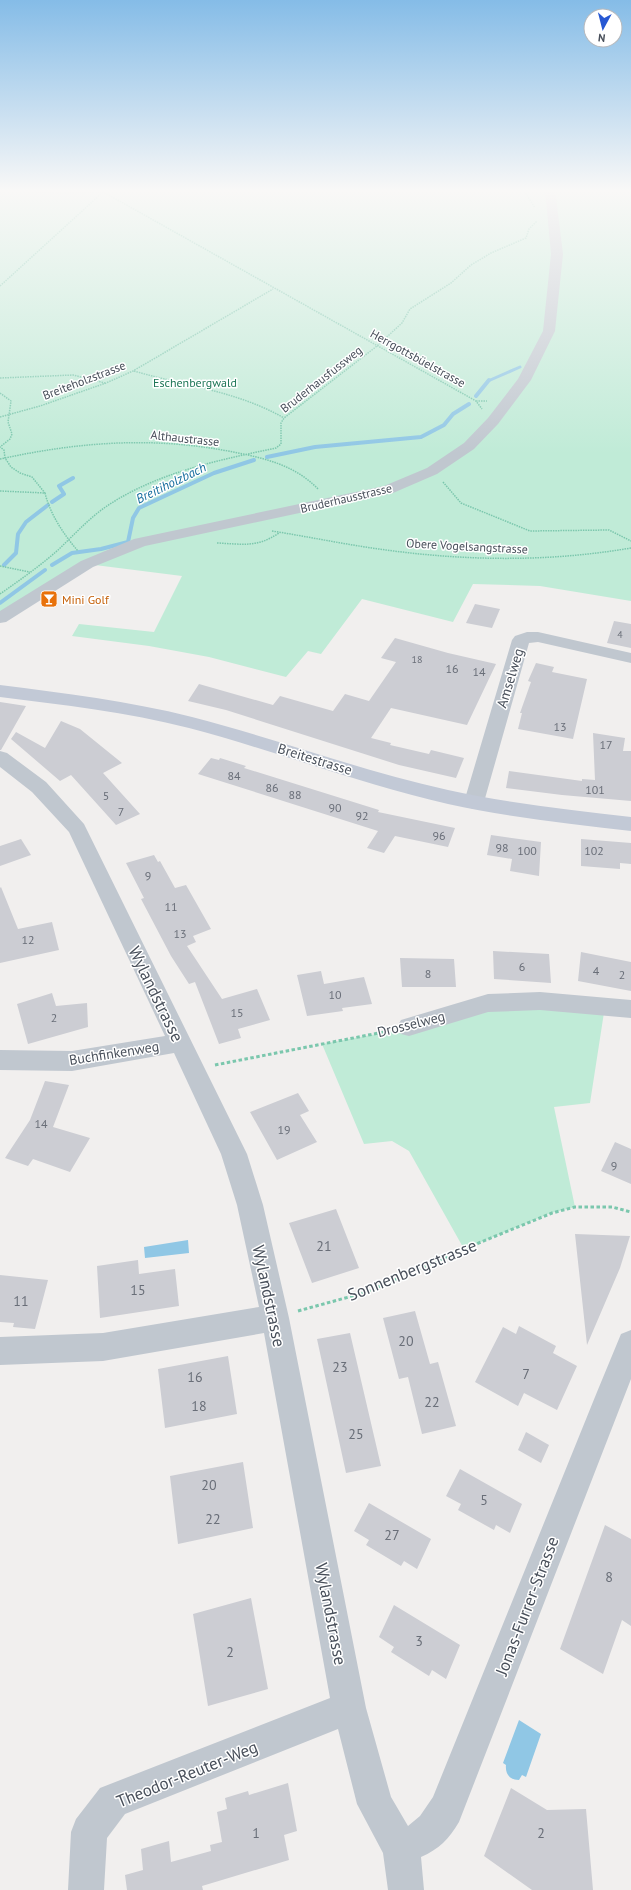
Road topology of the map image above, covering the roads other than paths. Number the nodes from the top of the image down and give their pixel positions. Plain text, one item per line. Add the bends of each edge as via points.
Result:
1 (555, 277) edge
2 (0, 618) edge
3 (631, 658) edge
4 (0, 691) edge
5 (0, 757) edge
6 (474, 802) junction
7 (631, 824) edge
8 (631, 1009) edge
9 (409, 1027) road end
10 (179, 1043) junction
11 (0, 1060) edge
12 (275, 1318) junction
13 (631, 1344) edge
14 (0, 1350) edge
15 (349, 1708) junction
16 (400, 1847) junction
17 (86, 1890) edge
18 (406, 1890) edge

1 - 2 street, Bruderhausstrasse via 549,331 524,380 493,421 469,446 432,471 388,490 140,542 87,564
3 - 6 street, Amselweg via 538,637 521,640
4 - 6 main road, Breitestrasse via 100,704 190,723 405,786
5 - 10 street, Wylandstrasse via 39,787 77,829
6 - 7 main road, Breitestrasse
8 - 9 street, Drosselweg via 540,1001 488,1003
10 - 11 street, Buchfinkenweg via 72,1061
10 - 12 street, Wylandstrasse via 234,1154 250,1204
12 - 14 street via 103,1347
12 - 15 street, Wylandstrasse
13 - 16 street, Jonas-Furrer-Strasse via 593,1434 506,1662 446,1809 432,1831
15 - 16 street, Wylandstrasse via 375,1804
15 - 17 street, Theodor-Reuter-Weg via 113,1801 89,1832
16 - 18 street, Wylandstrasse

